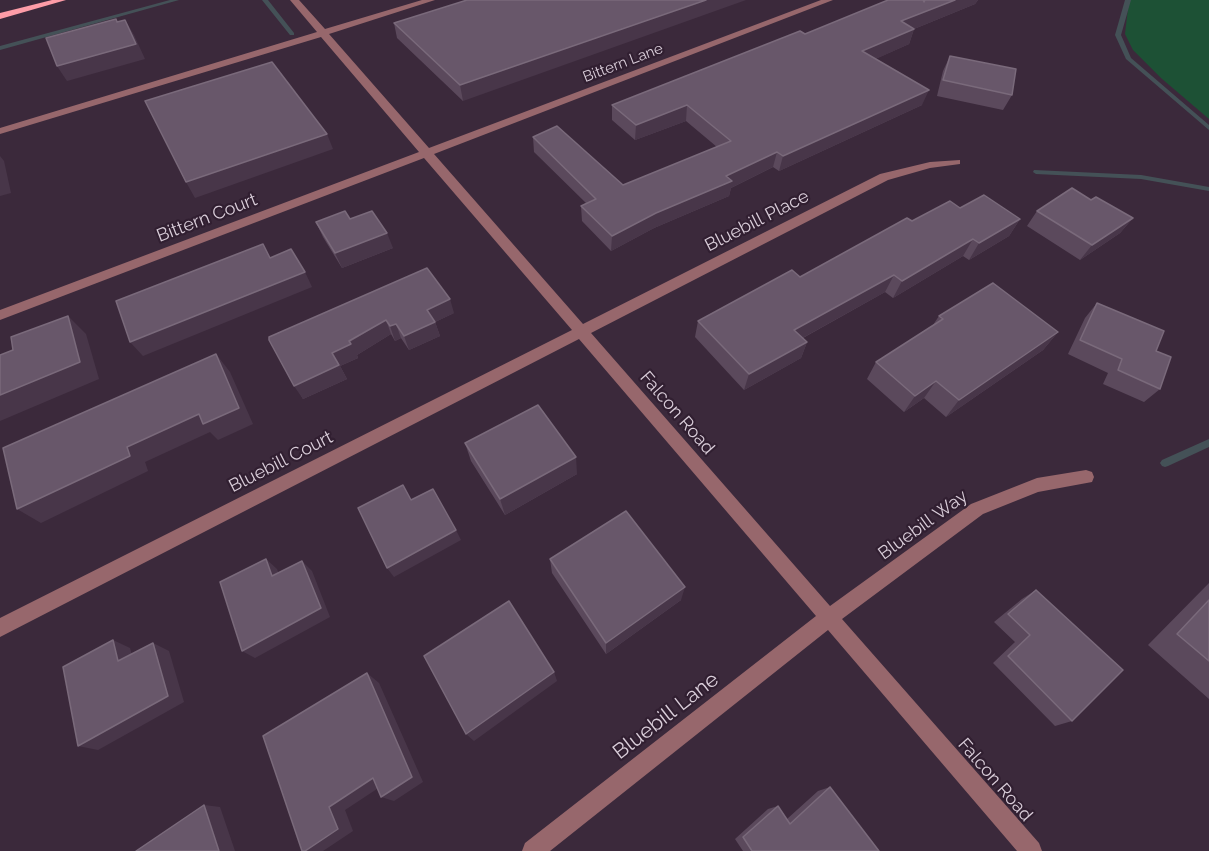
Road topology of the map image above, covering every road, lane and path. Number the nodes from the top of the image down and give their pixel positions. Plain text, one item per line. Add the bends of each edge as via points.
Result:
1 (62, 0) edge
2 (294, 0) edge
3 (431, 0) edge
4 (829, 0) edge
5 (0, 16) edge
6 (322, 33) junction
7 (0, 131) edge
8 (428, 154) junction
9 (956, 162) dead end
10 (0, 315) edge
11 (580, 331) junction
12 (1086, 477) dead end
13 (828, 618) junction
14 (0, 628) edge
15 (533, 851) edge
16 (1031, 851) edge

1 - 5 main road
2 - 6 street, Falcon Road
3 - 6 street
4 - 8 street, Bittern Lane
6 - 7 street
6 - 8 street, Falcon Road
8 - 10 street, Bittern Court
8 - 11 street, Falcon Road
9 - 11 street, Bluebill Place via 884,177
11 - 13 street, Falcon Road
11 - 14 street, Bluebill Court
12 - 13 street, Bluebill Way via 1037,485 977,509
13 - 15 street, Bluebill Lane
13 - 16 street, Falcon Road

